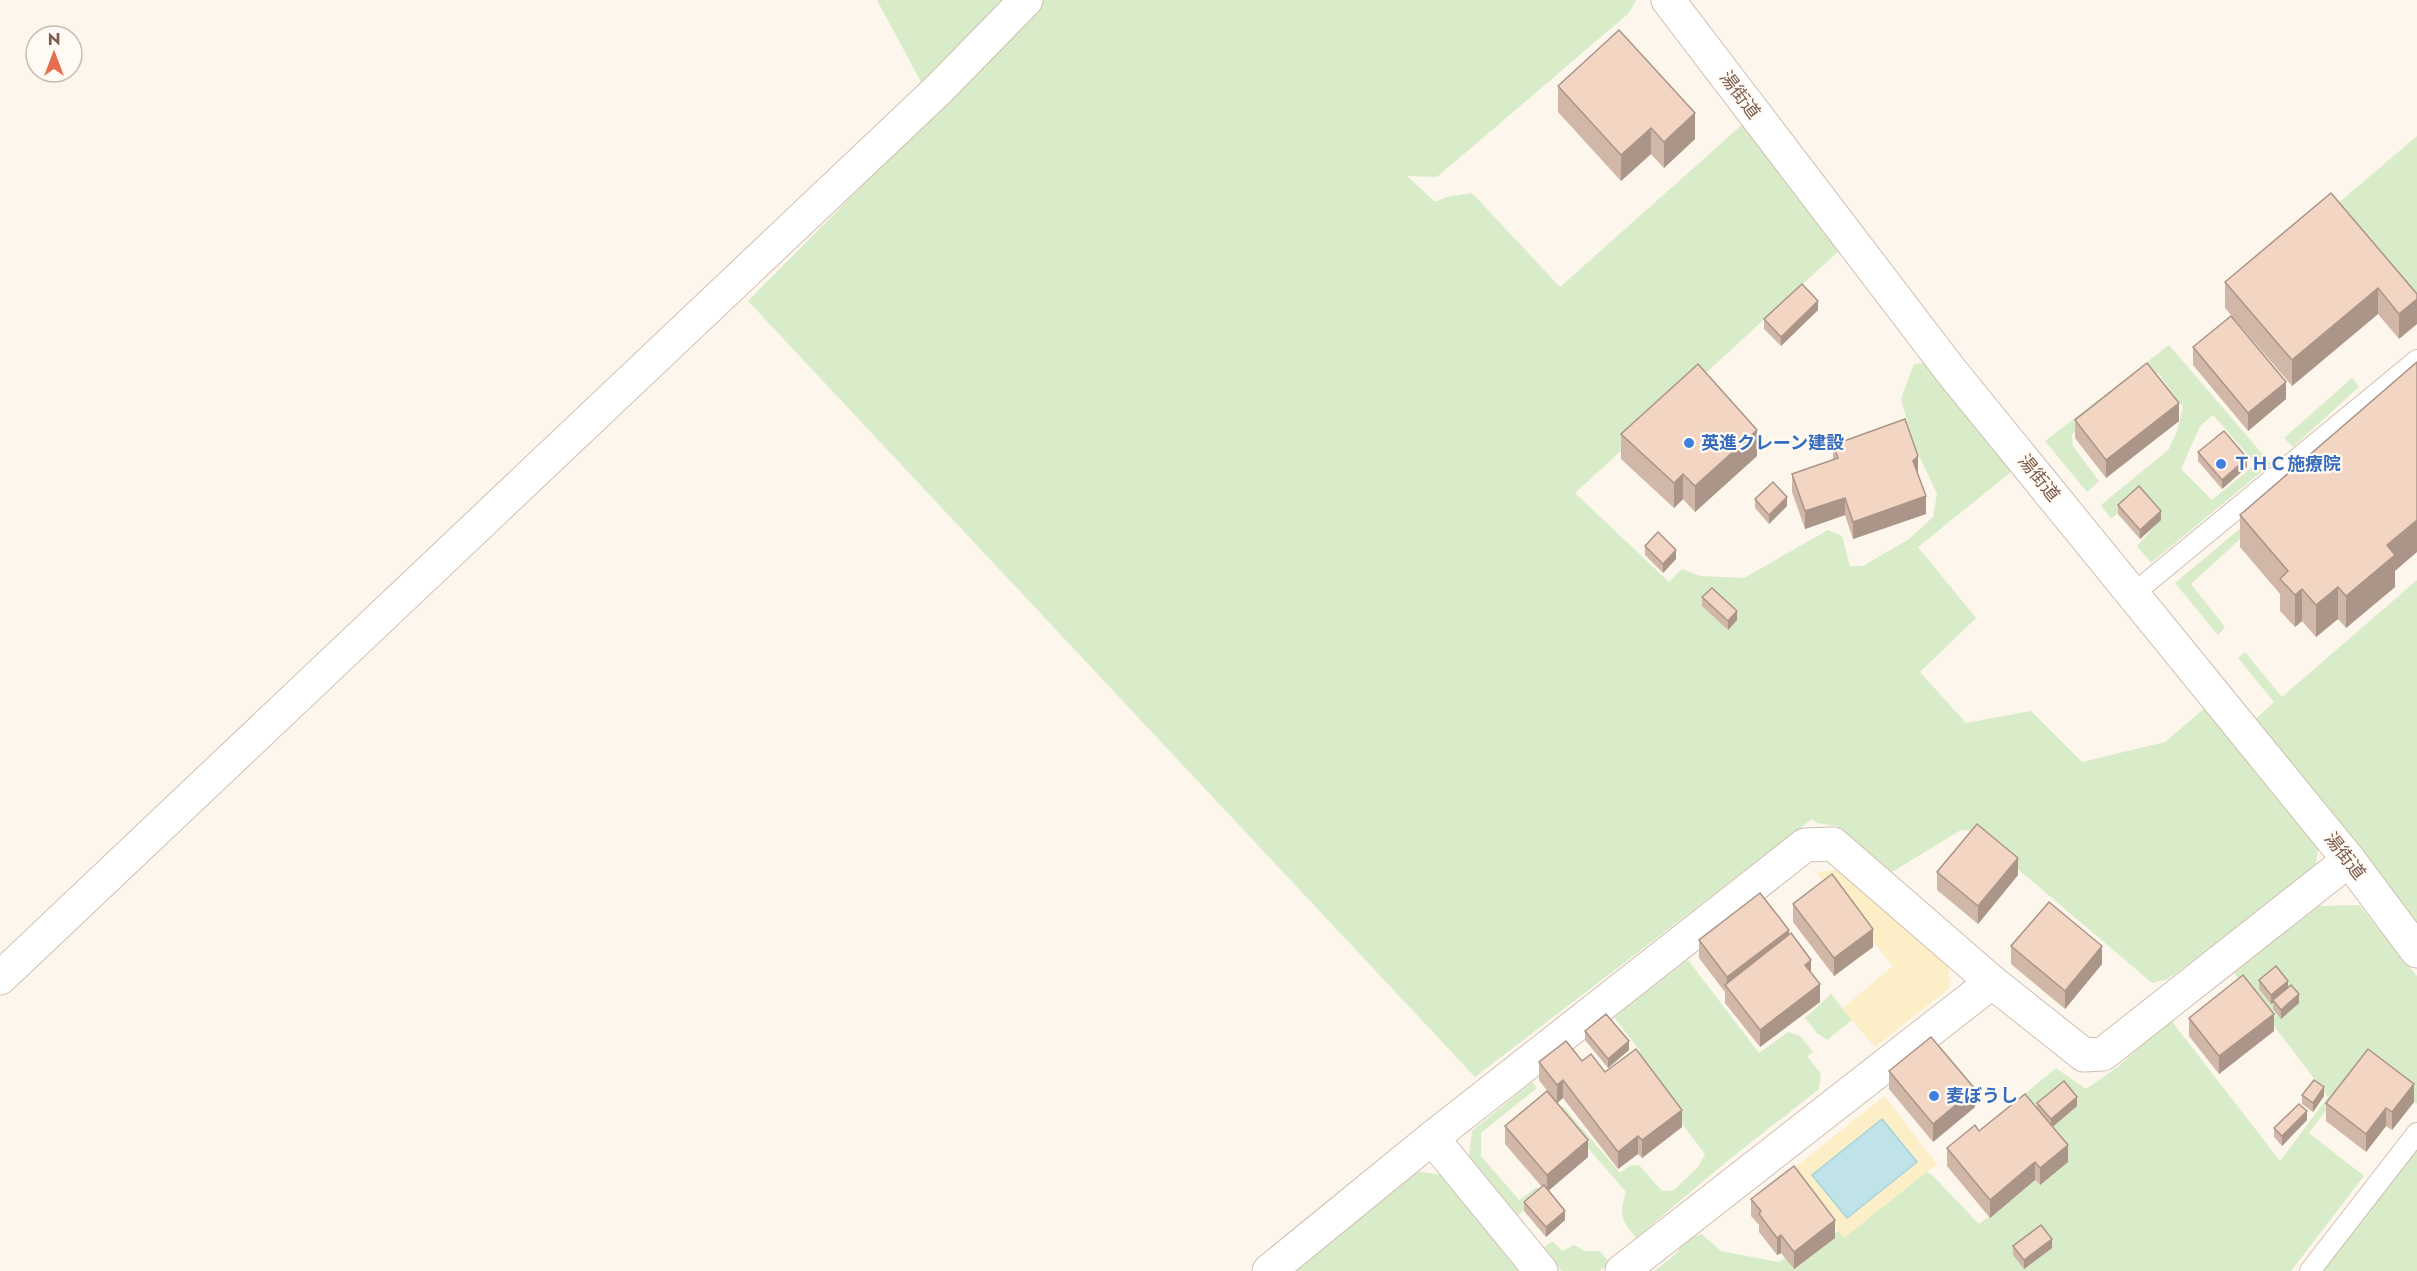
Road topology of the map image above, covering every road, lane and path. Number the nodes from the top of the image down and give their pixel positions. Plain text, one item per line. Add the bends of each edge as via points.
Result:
1 (1026, 0) edge
2 (1668, 0) edge
3 (2417, 360) edge
4 (2133, 594) junction
5 (2349, 860) junction
6 (2417, 951) edge
7 (0, 978) edge
8 (1992, 982) junction
9 (2417, 1133) edge
10 (1432, 1138) junction
11 (1269, 1271) edge
12 (1541, 1271) edge
13 (1622, 1271) edge
14 (2310, 1271) edge

1 - 7 street via 939,89
2 - 4 street, 湯街道 via 1951,370
3 - 4 lane
4 - 5 street, 湯街道
5 - 6 street, 湯街道
5 - 8 street via 2103,1054 2084,1055
8 - 10 street via 1833,844 1805,845
8 - 13 street
9 - 14 lane
10 - 11 street
10 - 12 street

